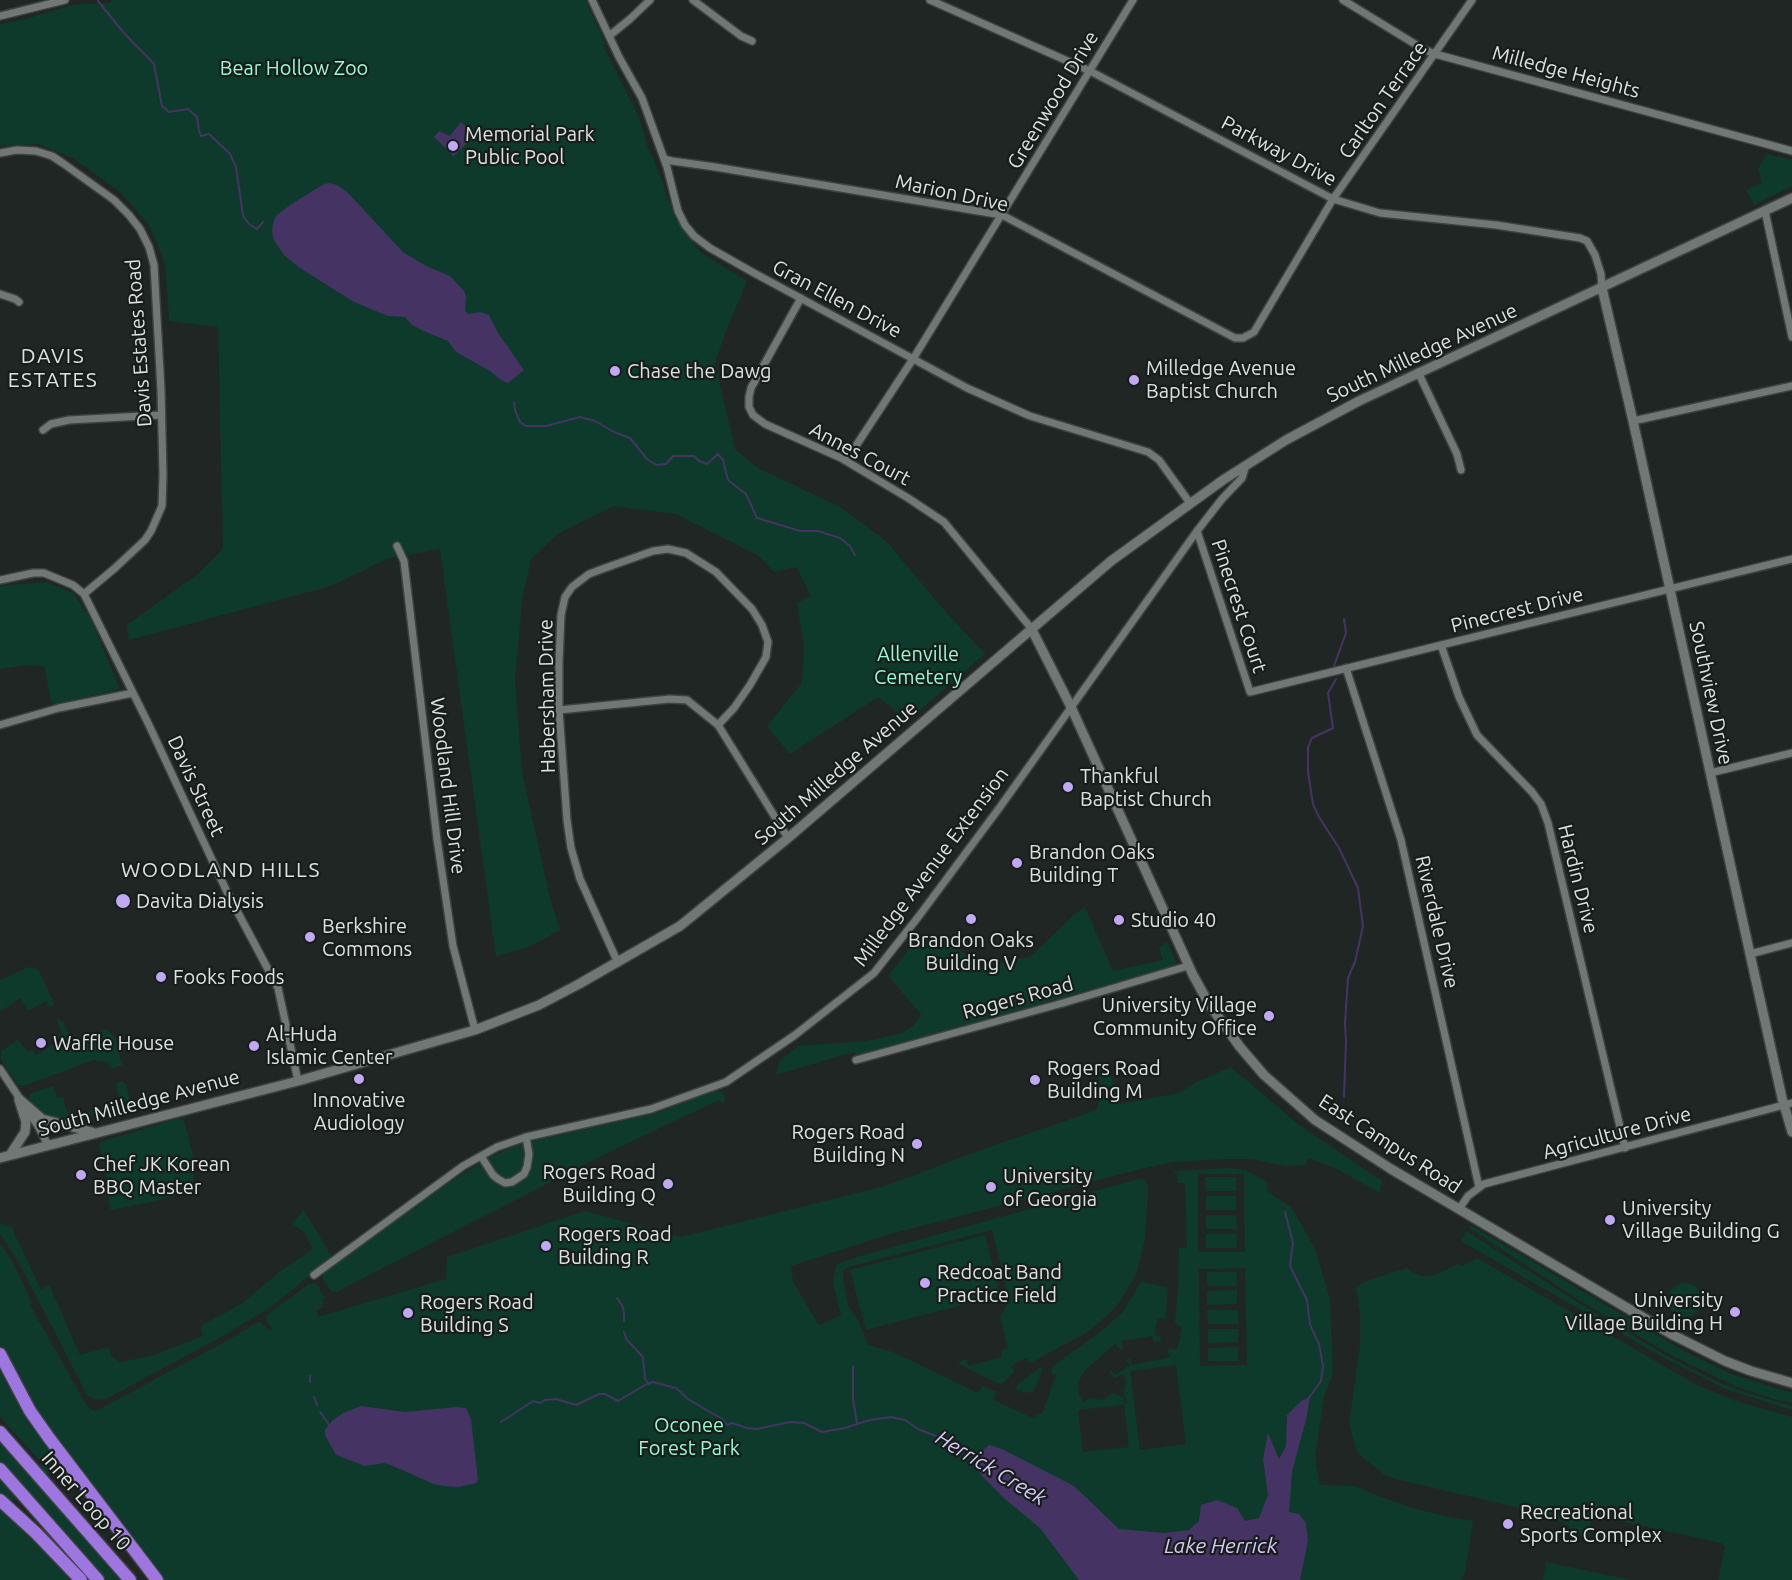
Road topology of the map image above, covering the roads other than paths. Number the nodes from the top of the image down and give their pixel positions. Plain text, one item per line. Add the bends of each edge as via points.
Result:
1 (65, 0) edge
2 (592, 0) edge
3 (650, 0) edge
4 (693, 0) edge
5 (930, 0) edge
6 (1133, 0) edge
7 (1343, 0) edge
8 (1472, 0) edge
9 (52, 1) edge
10 (0, 16) edge
11 (609, 36) junction
12 (752, 40) dead end
13 (1435, 54) junction
14 (1090, 71) junction
15 (1792, 151) edge
16 (0, 153) edge
17 (664, 159) junction
18 (1792, 198) edge
19 (1334, 199) junction
20 (1765, 211) junction
21 (1002, 215) junction
22 (1602, 288) junction
23 (0, 294) edge
24 (801, 298) junction
25 (19, 302) dead end
26 (1792, 337) edge
27 (1244, 338) joint
28 (913, 359) junction
29 (1418, 372) junction
30 (1792, 386) edge
31 (161, 415) junction
32 (1633, 421) junction
33 (43, 430) dead end
34 (846, 461) junction
35 (1246, 465) junction
36 (1461, 470) dead end
37 (1190, 503) junction
38 (1197, 531) junction
39 (397, 546) dead end
40 (1792, 559) edge
41 (0, 580) edge
42 (1670, 589) junction
43 (84, 594) junction
44 (1031, 628) junction
45 (1441, 645) junction
46 (1346, 668) junction
47 (1250, 692) joint
48 (133, 693) junction
49 (1071, 706) junction
50 (560, 710) junction
51 (0, 725) edge
52 (718, 725) junction
53 (1792, 753) edge
54 (1710, 773) junction
55 (788, 838) junction
56 (1792, 943) edge
57 (1749, 954) junction
58 (618, 963) junction
59 (1188, 966) junction
60 (475, 1030) junction
61 (856, 1060) dead end
62 (0, 1069) edge
63 (298, 1081) junction
64 (19, 1099) junction
65 (1788, 1105) edge
66 (1792, 1132) edge
67 (94, 1133) junction
68 (526, 1137) junction
69 (48, 1145) junction
70 (1625, 1148) junction
71 (10, 1155) junction
72 (482, 1156) junction
73 (0, 1158) edge
74 (1479, 1187) junction
75 (1459, 1209) junction
76 (314, 1275) dead end
77 (0, 1354) edge
78 (1792, 1383) edge
79 (6, 1439) edge
80 (0, 1469) edge
81 (4, 1504) edge
82 (81, 1580) edge
83 (98, 1580) edge
84 (130, 1580) edge
85 (157, 1580) edge

1 - 9 street
2 - 11 street, Gran Ellen Drive
3 - 11 street
4 - 12 street
5 - 14 street, Parkway Drive
6 - 14 street, Greenwood Drive
7 - 13 street, Milledge Heights
8 - 13 street, Carlton Terrace
9 - 10 street
11 - 17 street, Gran Ellen Drive via 642,98
13 - 15 street, Milledge Heights
13 - 19 street, Carlton Terrace
14 - 19 street, Parkway Drive
14 - 21 street, Greenwood Drive
16 - 31 street, Davis Estates Road via 29,150 52,156 114,200 140,229 154,265
17 - 21 street, Marion Drive
17 - 24 street, Gran Ellen Drive via 678,211 694,236
18 - 20 main road, South Milledge Avenue
19 - 22 street, Parkway Drive via 1380,213 1580,238 1591,245
19 - 27 street, Carlton Terrace via 1254,332
20 - 22 main road, South Milledge Avenue
20 - 26 street
21 - 27 street, Marion Drive via 1235,338
21 - 28 street, Greenwood Drive
22 - 29 main road, South Milledge Avenue
22 - 32 main road, Southview Drive
23 - 25 street
24 - 28 street, Gran Ellen Drive
24 - 34 street, Annes Court via 751,388 749,407 765,424
28 - 34 street, Greenwood Drive
28 - 37 street, Gran Ellen Drive via 1014,410 1148,452 1159,460
29 - 35 main road, South Milledge Avenue via 1336,412
29 - 36 street
30 - 32 street
31 - 33 street via 69,420
31 - 43 street, Davis Estates Road via 163,494 152,531
32 - 42 main road, Southview Drive
34 - 44 street, Annes Court via 944,522
35 - 37 main road, South Milledge Avenue
35 - 38 street, Milledge Avenue Extension via 1242,478
37 - 44 main road, South Milledge Avenue via 1110,561
38 - 47 street, Pinecrest Court
38 - 49 street, Milledge Avenue Extension
39 - 60 street, Woodland Hill Drive via 404,561 453,946
40 - 42 street, Pinecrest Drive
41 - 43 street via 45,573
42 - 45 street, Pinecrest Drive
42 - 54 main road, Southview Drive
43 - 48 street, Davis Street
44 - 49 main road, East Campus Road
44 - 55 main road, South Milledge Avenue
45 - 46 street, Pinecrest Drive
45 - 70 street, Hardin Drive via 1477,735 1532,792 1548,823
46 - 47 street, Pinecrest Drive
46 - 74 street, Riverdale Drive via 1401,840
48 - 51 street
48 - 63 street, Davis Street via 228,894 278,988
49 - 59 main road, East Campus Road
49 - 68 street, Milledge Avenue Extension via 919,916 874,973 856,988 726,1082 651,1109
50 - 52 street via 687,700
50 - 52 street, Habersham Drive via 561,615 565,597 589,574 668,549 678,550 716,572 752,609 768,642 766,657 750,684
50 - 58 street, Habersham Drive via 571,848 580,879
52 - 55 street
53 - 54 street
54 - 57 main road, Southview Drive
55 - 58 main road, South Milledge Avenue via 680,926
56 - 57 street
57 - 65 main road, Southview Drive
58 - 60 main road, South Milledge Avenue via 539,1005
59 - 61 street, Rogers Road
59 - 75 main road, East Campus Road via 1229,1032 1271,1081 1315,1120
60 - 63 main road, South Milledge Avenue
62 - 64 street
63 - 67 main road, South Milledge Avenue
64 - 67 main road via 42,1119
64 - 69 street
64 - 71 main road via 25,1132
65 - 66 main road, Southview Drive
65 - 70 street, Agriculture Drive
67 - 69 main road, South Milledge Avenue
68 - 72 street, Milledge Avenue Extension
68 - 72 street via 527,1167 512,1182 505,1183 493,1175
69 - 71 main road, South Milledge Avenue
70 - 74 street, Agriculture Drive
71 - 73 main road, South Milledge Avenue
72 - 76 street, Milledge Avenue Extension
74 - 75 street
75 - 78 main road, East Campus Road via 1698,1349
77 - 85 highway via 30,1411
79 - 84 highway, Inner Loop 10
80 - 83 highway
81 - 82 highway

